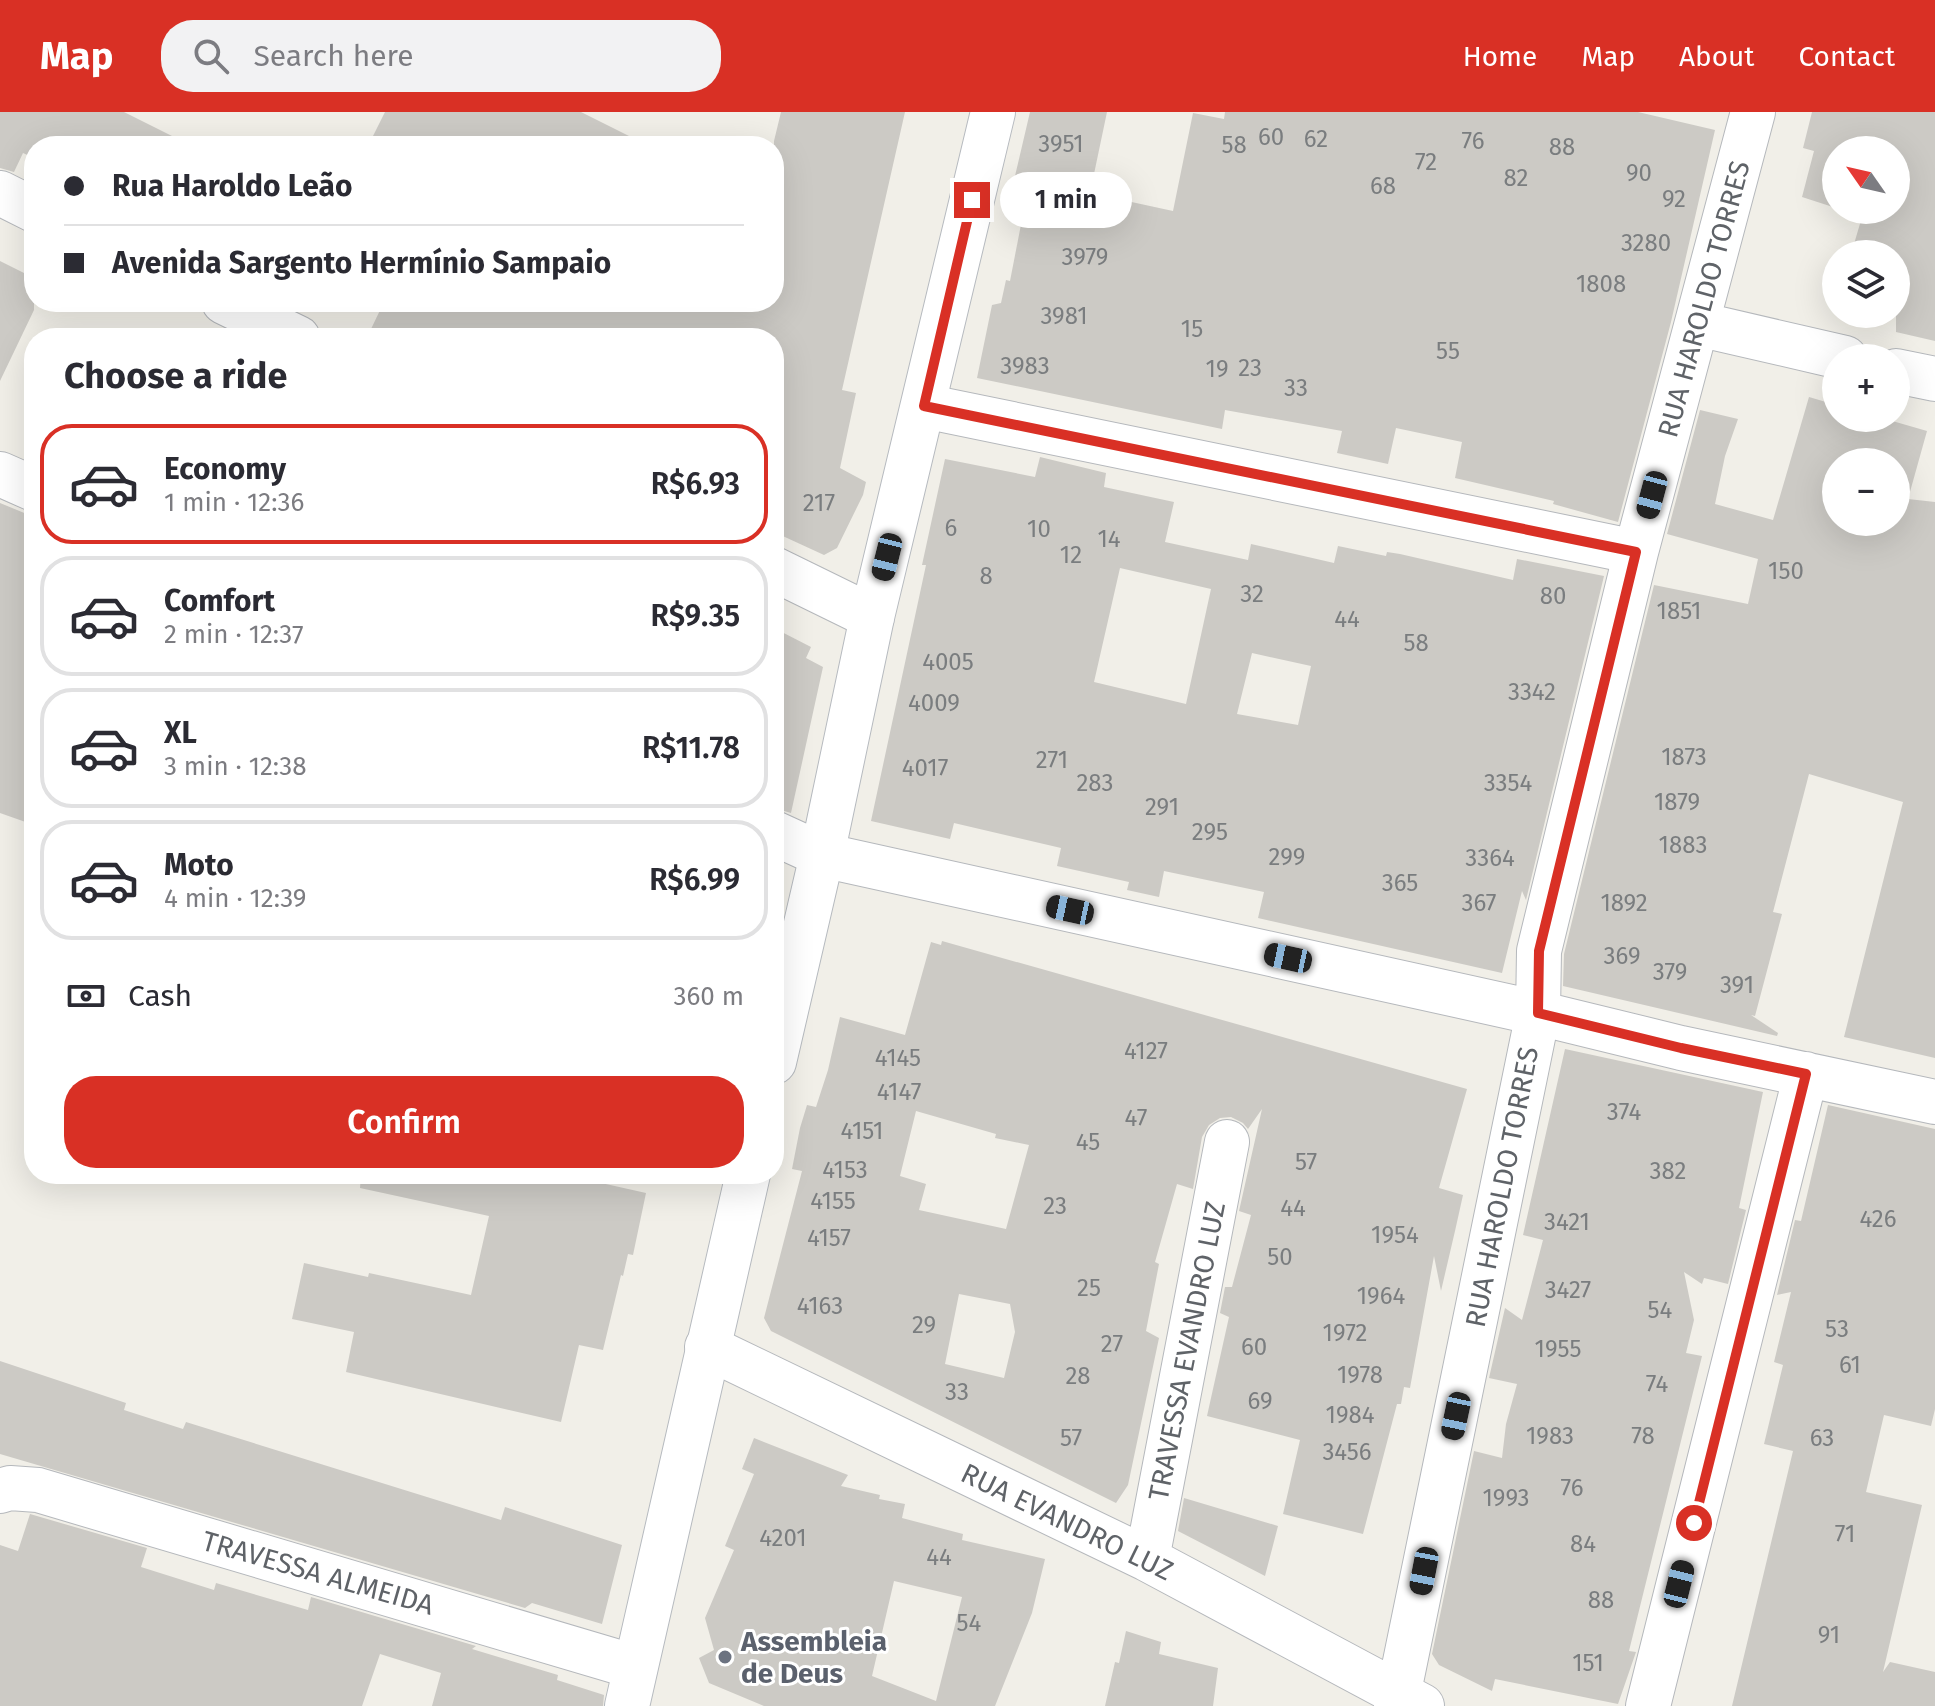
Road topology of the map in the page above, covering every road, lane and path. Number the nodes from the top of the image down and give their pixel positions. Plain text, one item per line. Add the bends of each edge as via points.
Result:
1 (993, 112) edge
2 (1753, 112) edge
3 (0, 193) edge
4 (24, 205) edge
5 (245, 312) edge
6 (1698, 324) junction
7 (277, 328) edge
8 (1822, 353) edge
9 (1910, 374) edge
10 (1935, 379) edge
11 (924, 406) junction
12 (0, 474) edge
13 (24, 485) edge
14 (1636, 552) junction
15 (784, 574) edge
16 (872, 617) junction
17 (784, 838) edge
18 (822, 855) junction
19 (1538, 1013) junction
20 (784, 1019) edge
21 (1806, 1074) junction
22 (1935, 1102) edge
23 (1227, 1142) dead end
24 (746, 1184) edge
25 (707, 1347) junction
26 (0, 1491) edge
27 (1147, 1559) junction
28 (631, 1686) edge
29 (1405, 1702) edge
30 (1648, 1706) edge

1 - 11 street
2 - 6 street, RUA HAROLDO TORRES
3 - 4 street
5 - 7 street
6 - 8 street
6 - 14 street, RUA HAROLDO TORRES
9 - 10 street
11 - 14 street
11 - 16 street
12 - 13 street
14 - 19 street, RUA HAROLDO TORRES via 1539,951
15 - 16 street
16 - 18 street
17 - 18 street
18 - 19 street
18 - 20 street
19 - 21 street
19 - 29 street, RUA HAROLDO TORRES
21 - 22 street
21 - 30 street
23 - 27 street, TRAVESSA EVANDRO LUZ
24 - 25 street
25 - 27 street, RUA EVANDRO LUZ
25 - 28 street
26 - 28 street, TRAVESSA ALMEIDA via 38,1490
27 - 29 street, RUA EVANDRO LUZ

